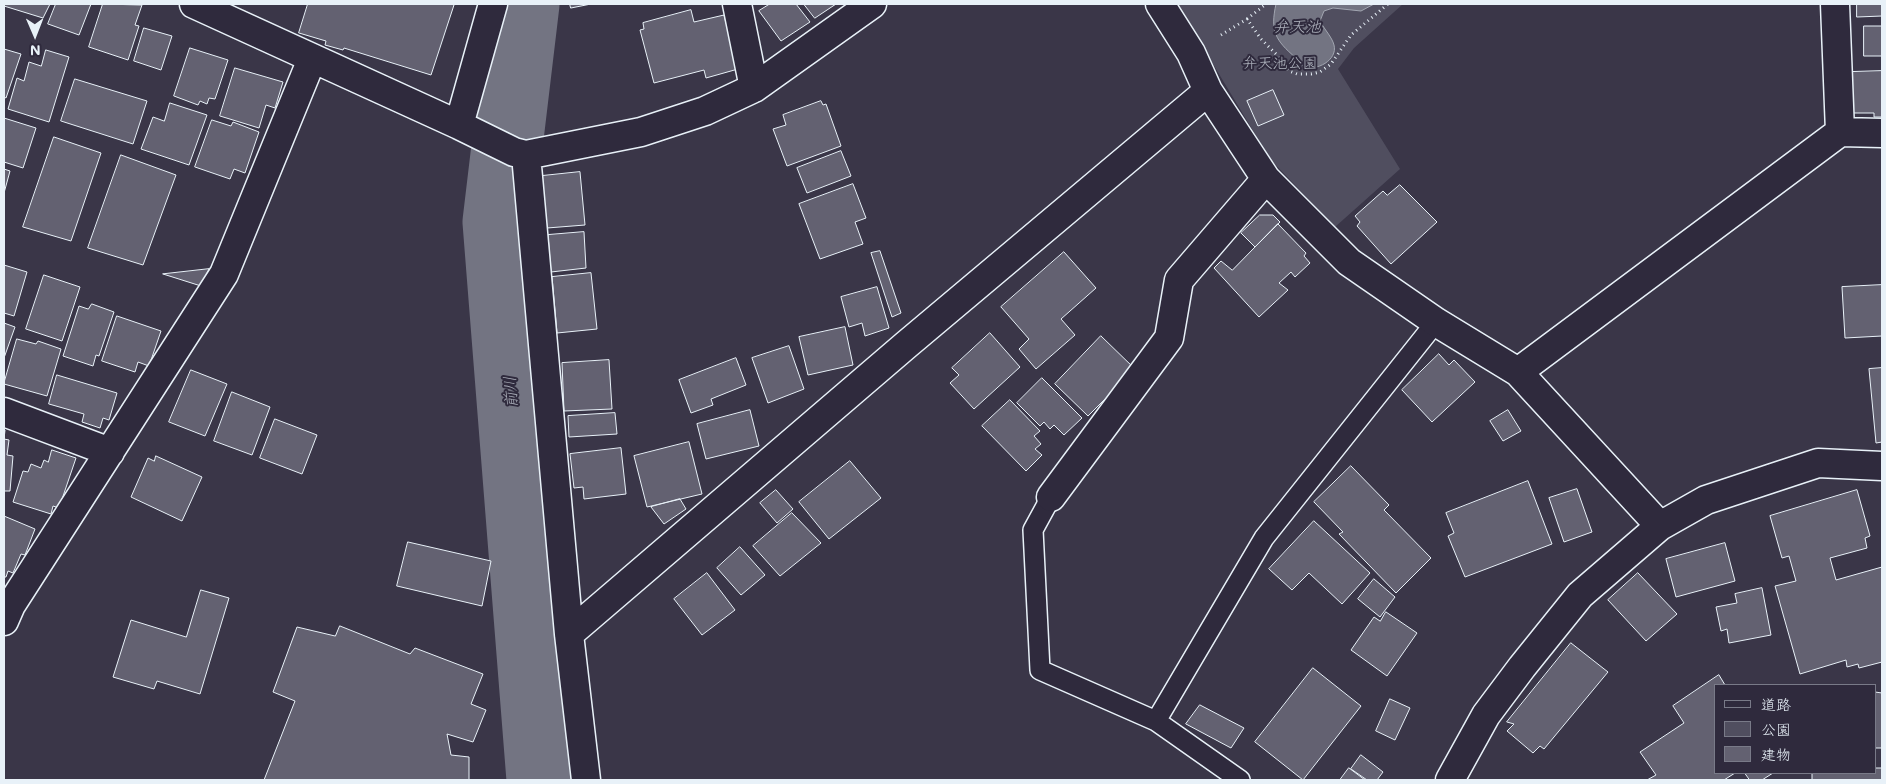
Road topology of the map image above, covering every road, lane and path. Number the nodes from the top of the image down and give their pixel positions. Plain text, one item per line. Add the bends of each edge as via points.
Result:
1 (194, 4) edge
2 (493, 4) edge
3 (737, 4) edge
4 (872, 4) edge
5 (1160, 4) edge
6 (1266, 4) edge
7 (1388, 4) edge
8 (1835, 4) edge
9 (1247, 19) junction
10 (1191, 53) junction
11 (312, 59) junction
12 (754, 88) junction
13 (1208, 91) junction
14 (459, 125) junction
15 (1840, 132) junction
16 (1882, 132) edge
17 (520, 153) junction
18 (1266, 179) junction
19 (1436, 322) junction
20 (1518, 372) junction
21 (4, 412) edge
22 (110, 452) junction
23 (1882, 466) edge
24 (1051, 497) joint
25 (1660, 526) junction
26 (4, 621) edge
27 (569, 634) junction
28 (1156, 721) junction
29 (586, 780) edge
30 (1240, 780) edge
31 (1450, 780) edge

1 - 11 street
2 - 14 street
3 - 12 street
4 - 12 street
5 - 10 street
6 - 9 path
7 - 9 path via 1351,35 1331,64 1311,74 1289,71
8 - 15 street
9 - 10 path
10 - 13 street
11 - 14 street
11 - 22 street via 224,274
12 - 17 street via 705,111 641,132
13 - 18 street
13 - 27 street via 913,338
14 - 17 street
15 - 16 street
15 - 20 street
17 - 27 street
18 - 19 street via 1349,262
18 - 24 street via 1179,280 1169,338
19 - 20 street
19 - 28 lane via 1264,538
20 - 25 street
21 - 22 street
22 - 26 street via 11,605
23 - 25 street via 1818,463 1706,500
24 - 28 lane via 1032,530 1040,670
25 - 31 street via 1580,595 1486,715
27 - 29 street
28 - 30 lane

